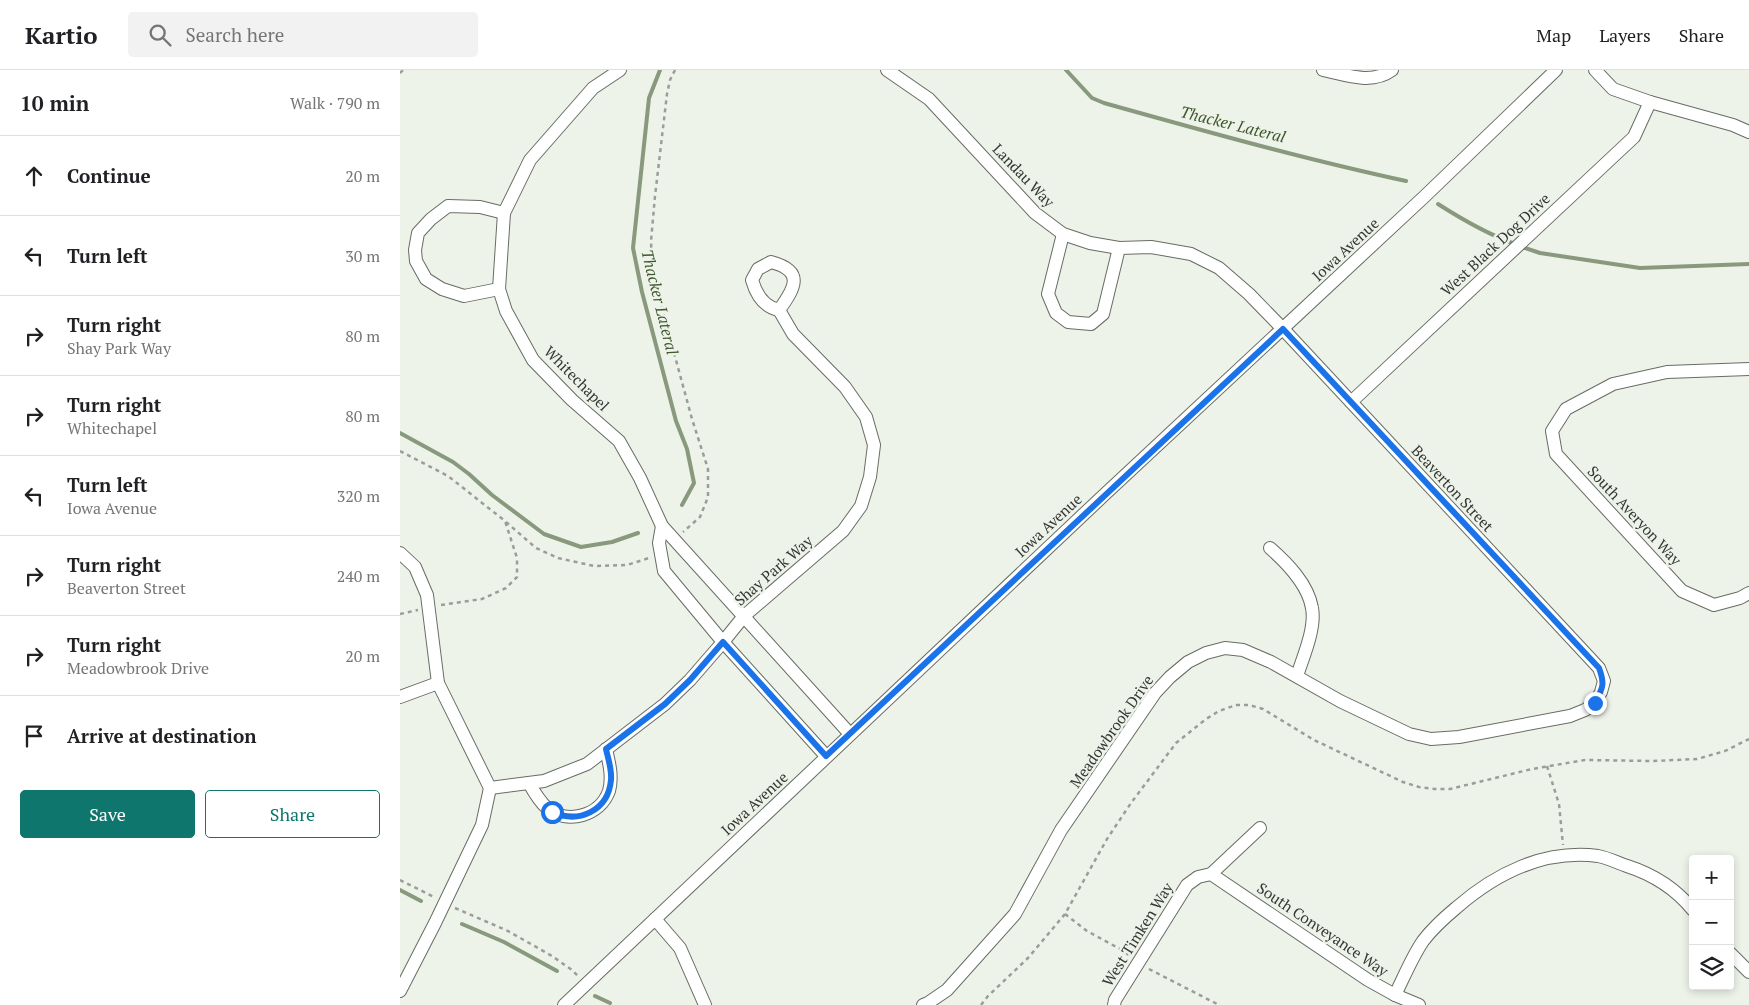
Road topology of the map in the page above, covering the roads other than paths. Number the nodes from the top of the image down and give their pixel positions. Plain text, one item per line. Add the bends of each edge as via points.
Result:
1 (620, 70) edge
2 (887, 70) edge
3 (1323, 70) edge
4 (1392, 70) edge
5 (1556, 70) edge
6 (1595, 70) edge
7 (1650, 102) junction
8 (1749, 132) edge
9 (504, 212) junction
10 (1063, 234) junction
11 (1119, 248) junction
12 (499, 289) junction
13 (780, 310) dead end
14 (1283, 329) junction
15 (1749, 370) edge
16 (1351, 402) junction
17 (662, 526) junction
18 (1270, 548) dead end
19 (400, 553) edge
20 (1749, 593) edge
21 (744, 616) junction
22 (723, 642) junction
23 (1599, 668) joint
24 (1297, 676) junction
25 (438, 683) junction
26 (400, 697) edge
27 (850, 734) junction
28 (606, 749) junction
29 (826, 756) junction
30 (529, 783) junction
31 (490, 788) junction
32 (1260, 828) dead end
33 (1211, 874) junction
34 (1689, 906) edge
35 (654, 919) junction
36 (1734, 957) edge
37 (1749, 972) edge
38 (400, 991) edge
39 (1395, 995) junction
40 (564, 1005) edge
41 (705, 1005) edge
42 (923, 1005) edge
43 (1114, 1005) edge
44 (1419, 1005) edge

1 - 9 street via 594,88 530,160
2 - 10 street, Landau Way via 929,99 1035,213
3 - 4 street via 1362,78 1384,76
5 - 14 street, Iowa Avenue
6 - 7 street via 1613,89
7 - 8 street
7 - 16 street, West Black Dog Drive via 1634,137
9 - 12 street, Whitechapel
9 - 12 street via 448,206 418,233 416,250 416,262 426,279 442,289 464,296
10 - 11 street, Landau Way
10 - 11 street via 1048,294 1056,313 1068,322 1091,324 1103,314
11 - 14 street, Landau Way via 1151,247 1190,254 1212,264 1250,294
12 - 17 street, Whitechapel via 506,311 533,360 619,441
13 - 21 street, Shay Park Way via 793,334 845,387 866,417 874,445 870,476 861,506 843,531
14 - 16 street, Beaverton Street
14 - 27 street, Iowa Avenue
15 - 20 street, South Averyon Way via 1667,372 1613,384 1566,409 1552,431 1556,454 1682,591 1714,605
16 - 23 street, Beaverton Street
17 - 21 street, Whitechapel
17 - 22 street, Whitechapel via 659,543 664,571
18 - 24 street via 1285,561 1306,589 1312,608 1310,634
19 - 25 street via 415,567 427,596
21 - 22 street, Shay Park Way
21 - 27 street, Whitechapel
22 - 28 street, Shay Park Way via 665,704
22 - 29 street, Whitechapel
23 - 24 street, Meadowbrook Drive via 1604,682 1601,692 1595,703 1585,710 1570,716 1459,737 1431,739 1409,734
24 - 42 street, Meadowbrook Drive via 1244,650 1225,648 1188,662 1170,677 1155,693 1061,830 1015,914 947,990
25 - 26 street
25 - 31 street
27 - 29 street, Iowa Avenue
28 - 30 street, Shay Park Way via 587,764 544,781
28 - 30 street via 610,769 608,792 603,802 588,814 571,817 552,812 540,801
29 - 35 street, Iowa Avenue
30 - 31 street, Shay Park Way
31 - 38 street via 482,824
32 - 33 street, West Timken Way
33 - 39 street, South Conveyance Way
33 - 43 street, West Timken Way via 1198,877 1188,885
34 - 39 street via 1672,890 1641,870 1599,856 1564,856 1522,865 1491,881 1441,922 1423,941
35 - 40 street, Iowa Avenue
35 - 41 street via 680,948
36 - 37 street
39 - 44 street, South Conveyance Way

